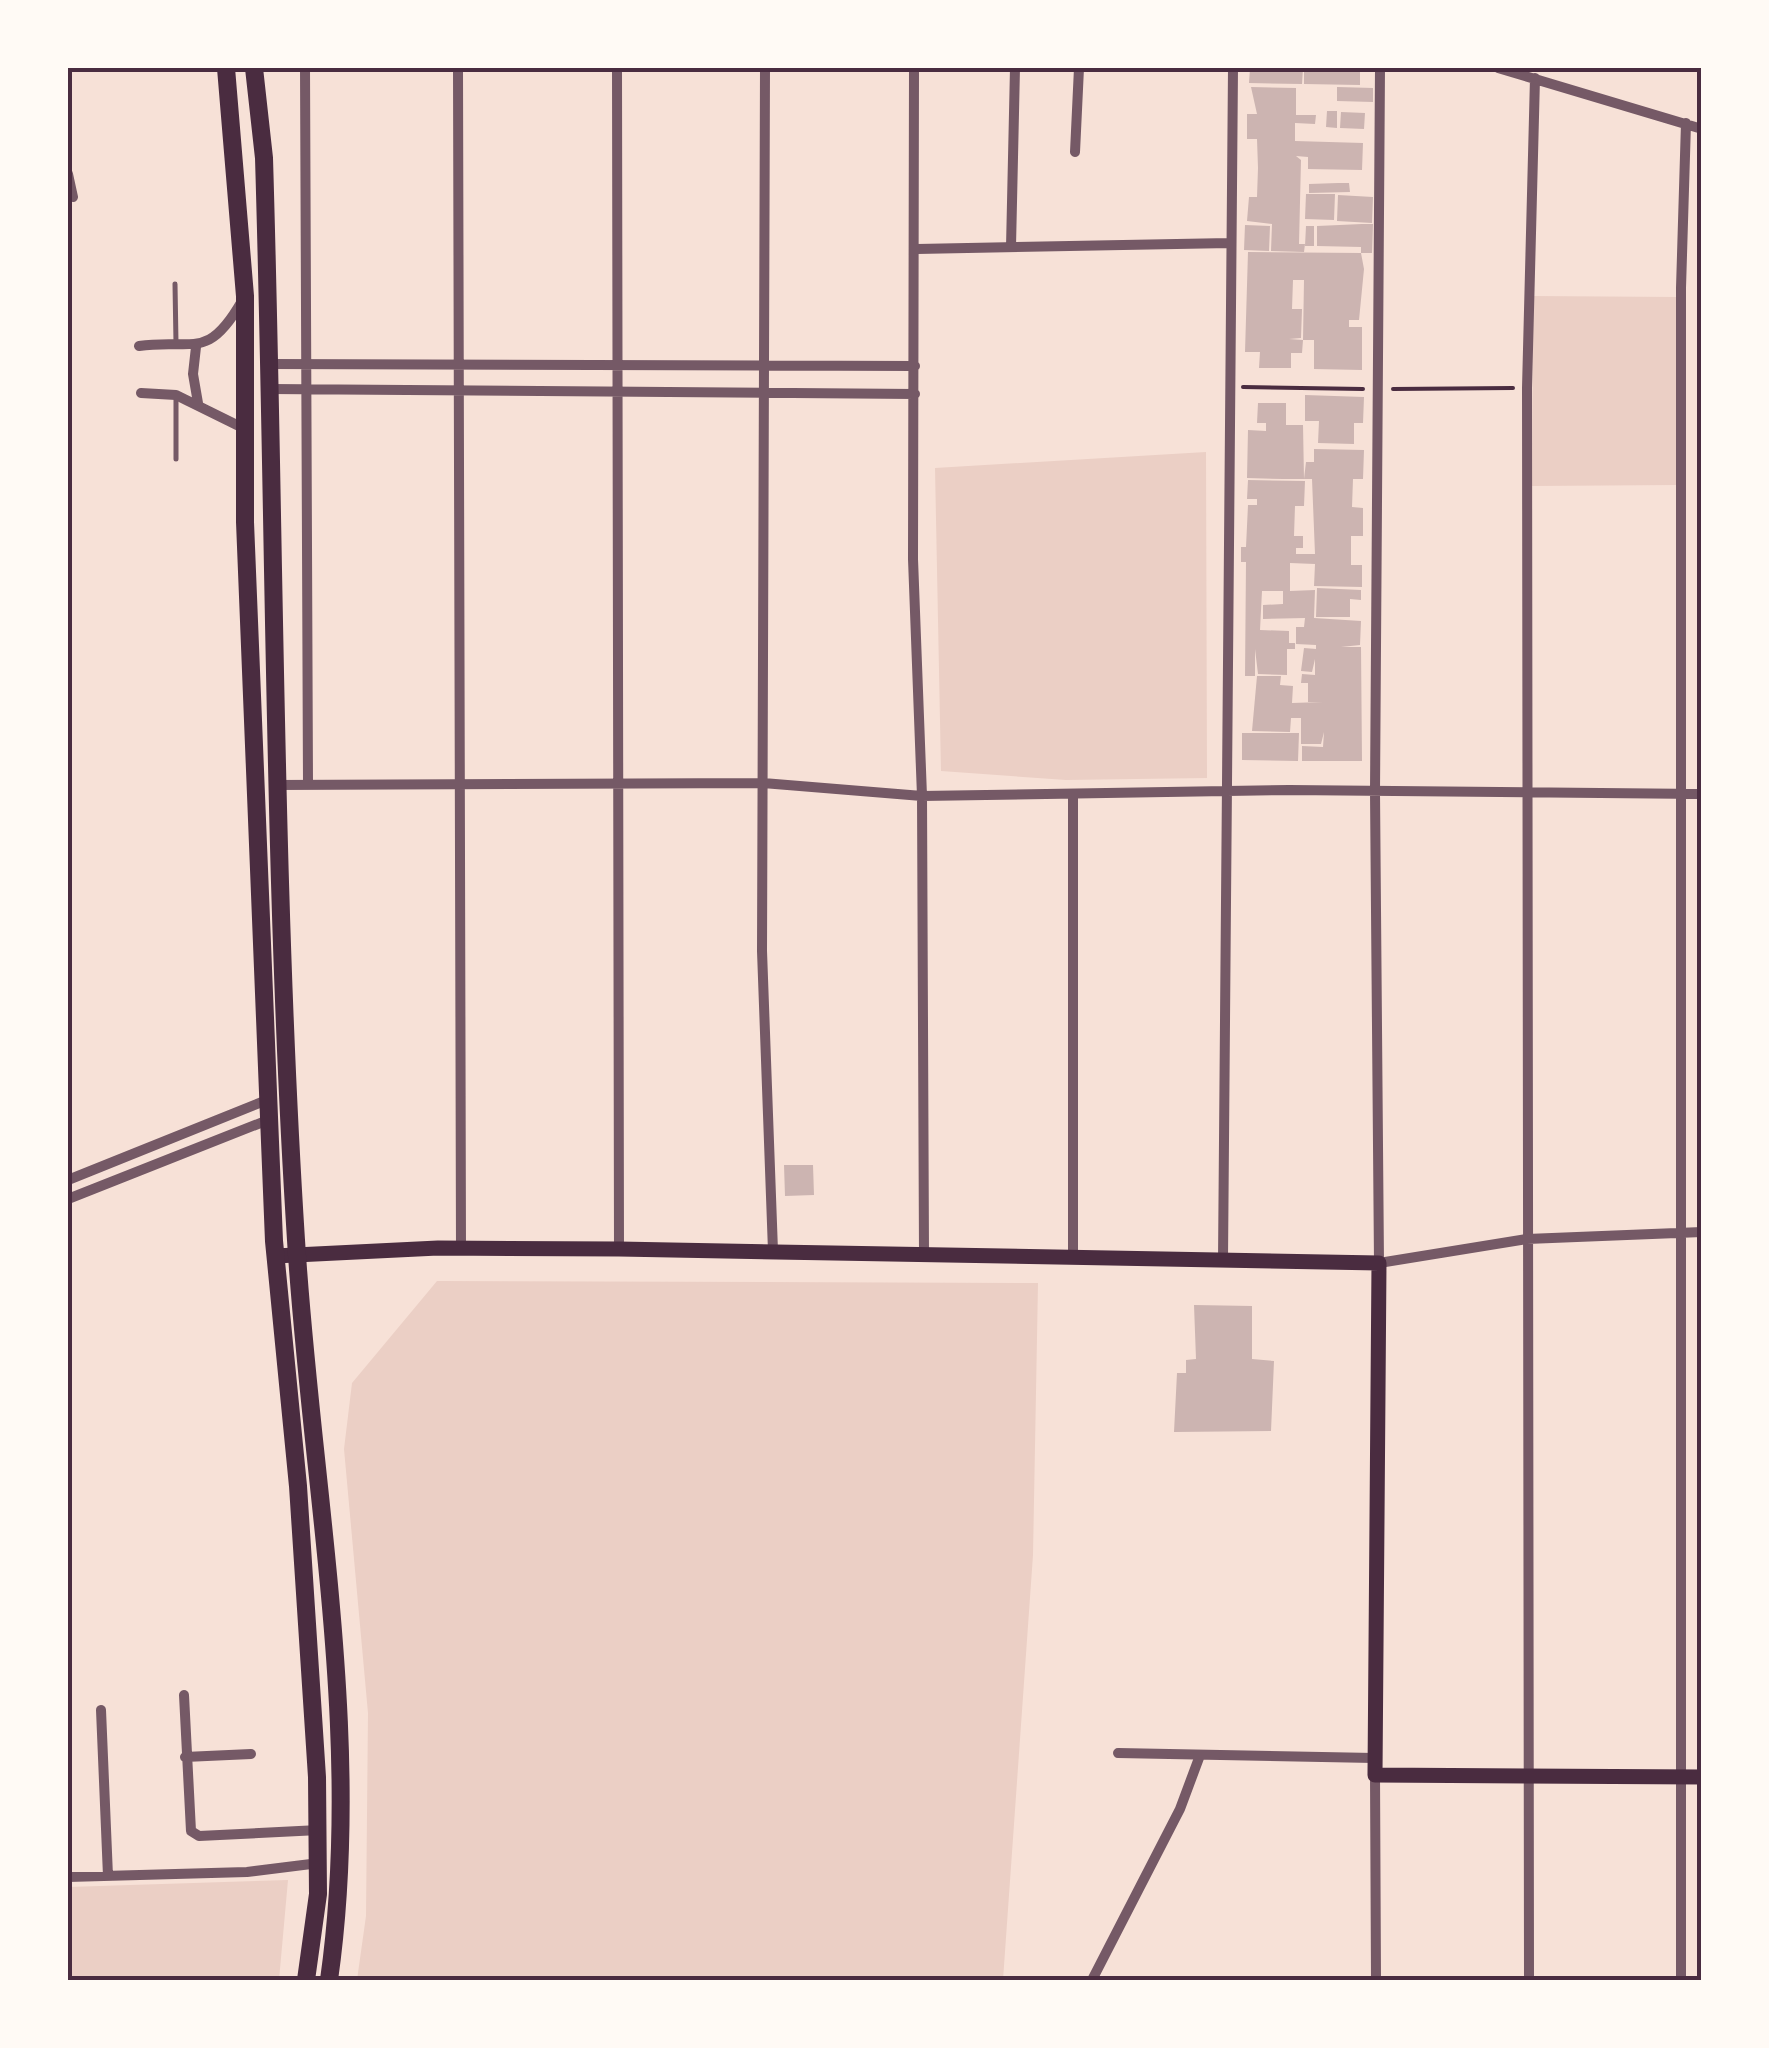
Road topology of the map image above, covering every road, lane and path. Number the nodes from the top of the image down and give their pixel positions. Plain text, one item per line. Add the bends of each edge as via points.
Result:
1 (226, 68) edge
2 (254, 68) edge
3 (305, 68) edge
4 (458, 68) edge
5 (617, 68) edge
6 (765, 68) edge
7 (914, 68) edge
8 (1014, 68) edge
9 (1079, 68) edge
10 (1233, 68) edge
11 (1380, 68) edge
12 (1498, 68) edge
13 (1535, 78) junction
14 (1686, 123) junction
15 (1702, 128) edge
16 (1075, 152) dead end
17 (68, 174) edge
18 (72, 197) dead end
19 (1230, 242) junction
20 (1011, 247) junction
21 (916, 249) junction
22 (175, 284) dead end
23 (245, 296) junction
24 (139, 346) dead end
25 (176, 346) junction
26 (196, 347) junction
27 (458, 362) junction
28 (617, 362) junction
29 (269, 364) junction
30 (307, 364) junction
31 (763, 366) junction
32 (914, 366) junction
33 (270, 388) junction
34 (307, 388) junction
35 (618, 391) junction
36 (141, 392) dead end
37 (460, 392) junction
38 (764, 394) junction
39 (915, 394) junction
40 (176, 395) junction
41 (198, 403) junction
42 (246, 430) junction
43 (176, 460) dead end
44 (763, 783) junction
45 (308, 784) junction
46 (460, 785) junction
47 (275, 786) junction
48 (618, 786) junction
49 (1225, 792) junction
50 (1375, 792) junction
51 (1531, 792) junction
52 (1680, 794) junction
53 (1702, 794) edge
54 (922, 796) junction
55 (1074, 796) junction
56 (267, 1100) junction
57 (268, 1120) junction
58 (68, 1180) edge
59 (68, 1199) edge
60 (1680, 1232) junction
61 (1702, 1232) edge
62 (1527, 1239) junction
63 (461, 1248) junction
64 (619, 1249) junction
65 (773, 1251) junction
66 (924, 1253) junction
67 (297, 1255) junction
68 (275, 1256) junction
69 (1073, 1257) junction
70 (1223, 1260) junction
71 (1379, 1263) junction
72 (184, 1695) dead end
73 (101, 1710) dead end
74 (251, 1754) dead end
75 (1118, 1754) dead end
76 (185, 1757) junction
77 (1199, 1758) junction
78 (1374, 1758) junction
79 (1375, 1776) junction
80 (1531, 1776) junction
81 (1681, 1777) junction
82 (1702, 1777) edge
83 (319, 1830) junction
84 (319, 1863) junction
85 (108, 1876) junction
86 (68, 1877) edge
87 (306, 1980) edge
88 (329, 1980) edge
89 (1092, 1980) edge
90 (1376, 1980) edge
91 (1529, 1980) edge
92 (1681, 1980) edge

1 - 23 main road
2 - 29 main road via 264,158
3 - 30 street
4 - 27 street
5 - 28 street
6 - 31 street
7 - 21 street
8 - 20 street
9 - 16 street
10 - 19 street
11 - 50 street
12 - 13 street
13 - 14 street
13 - 51 street via 1527,388
14 - 15 street
14 - 52 street
17 - 18 street
19 - 20 street
19 - 49 street
20 - 21 street
21 - 32 street
22 - 25 lane
23 - 26 street via 227,322
23 - 42 main road
24 - 25 street
25 - 26 street
26 - 41 street
27 - 28 street
27 - 30 street
27 - 37 street
28 - 31 street
28 - 35 street
29 - 30 street
29 - 33 main road
30 - 34 street
31 - 32 street
31 - 38 street
32 - 39 street
33 - 34 street
33 - 47 main road
34 - 37 street
34 - 45 street
35 - 37 street
35 - 38 street
35 - 48 street
36 - 40 street
37 - 46 street
38 - 39 street
38 - 44 street
39 - 54 street
40 - 41 street
40 - 43 lane
41 - 42 street
42 - 56 main road
44 - 48 street
44 - 54 street
44 - 65 street
45 - 46 street
45 - 47 street
46 - 48 street
46 - 63 street
47 - 67 main road
48 - 64 street
49 - 50 street
49 - 55 street
49 - 70 street
50 - 51 street
50 - 71 street
51 - 52 street
51 - 62 street
52 - 53 street
52 - 60 street
54 - 55 street
54 - 66 street
55 - 69 street
56 - 57 main road
56 - 58 street
57 - 59 street
57 - 68 main road
60 - 61 street
60 - 62 street
60 - 81 street
62 - 71 street
62 - 80 street
63 - 64 main road
63 - 67 main road
64 - 65 main road
65 - 66 main road
66 - 69 main road
67 - 68 main road
67 - 88 main road via 337,1722 342,1865
68 - 83 main road via 298,1486
69 - 70 main road
70 - 71 main road
71 - 78 main road
72 - 76 street
73 - 85 street
74 - 76 street
75 - 77 street
76 - 83 street via 191,1831 199,1836
77 - 78 street
77 - 89 street via 1180,1810
78 - 79 main road
79 - 80 main road
79 - 90 street
80 - 81 main road
80 - 91 street
81 - 82 main road
81 - 92 street
83 - 84 main road
84 - 85 street
84 - 87 main road
85 - 86 street

